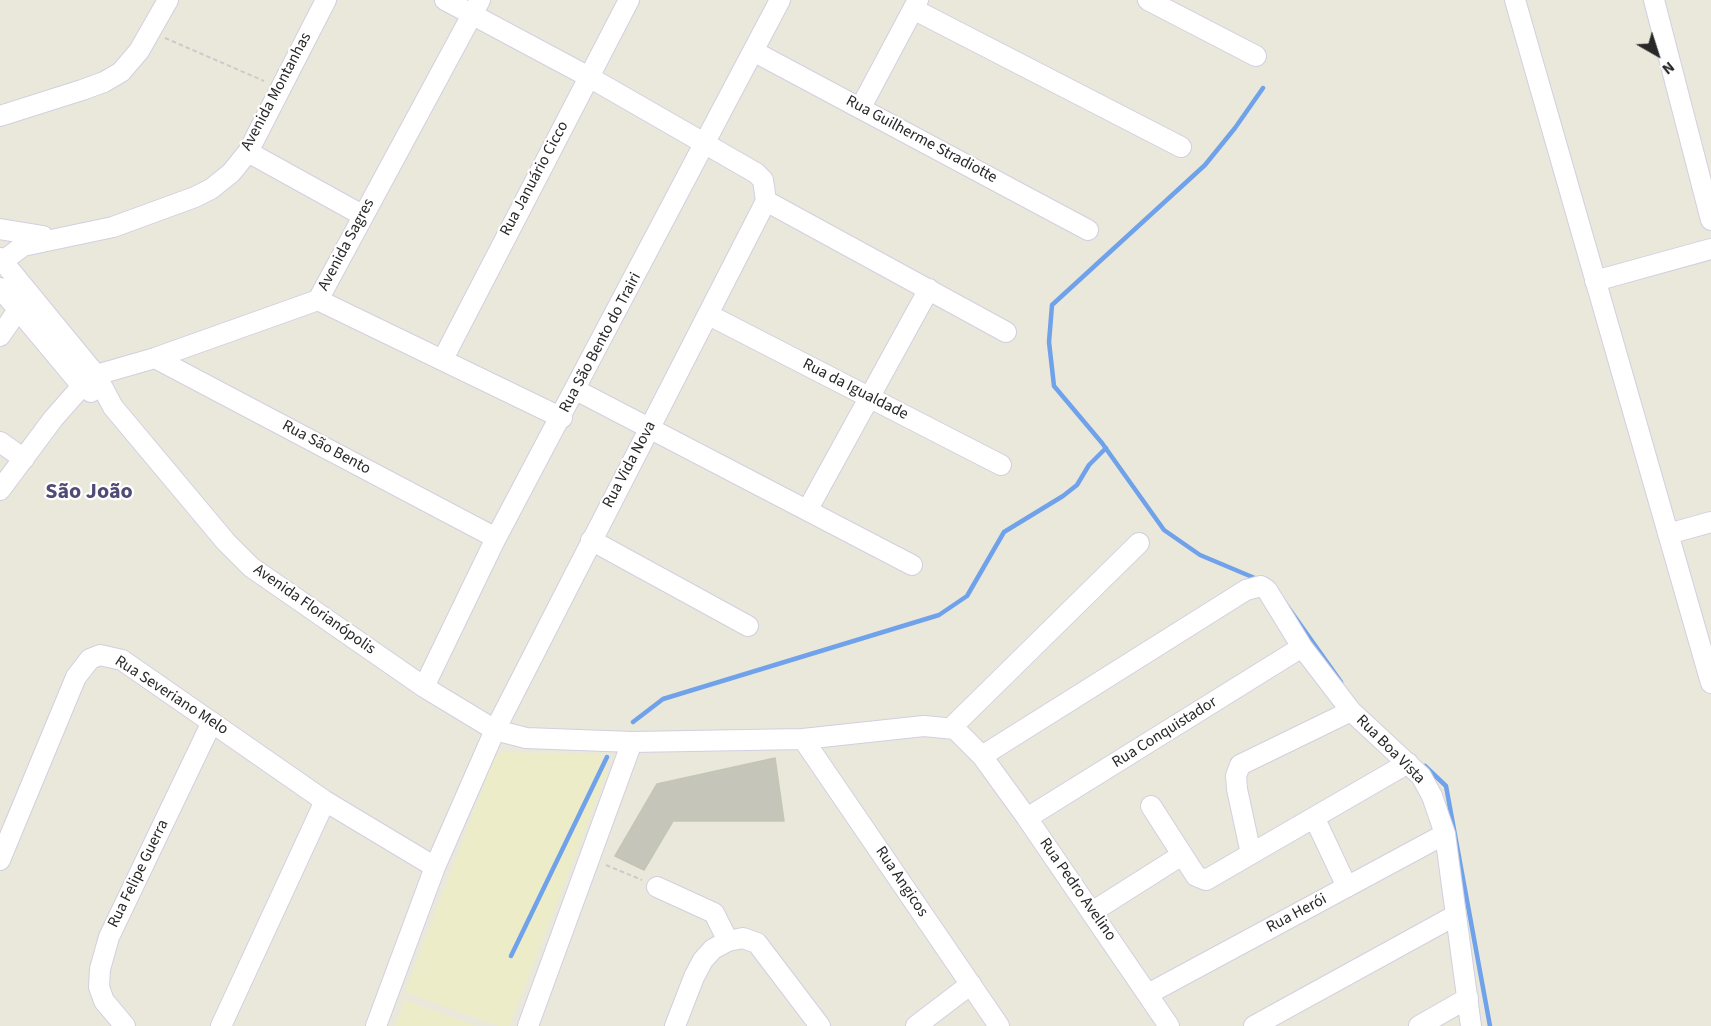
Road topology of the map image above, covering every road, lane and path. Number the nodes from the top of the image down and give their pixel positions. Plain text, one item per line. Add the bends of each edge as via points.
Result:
1 (168, 0) edge
2 (326, 0) edge
3 (445, 0) edge
4 (629, 0) edge
5 (780, 0) edge
6 (1148, 0) edge
7 (1515, 0) edge
8 (1654, 0) edge
9 (916, 5) edge
10 (476, 8) edge
11 (152, 32) junction
12 (753, 51) junction
13 (1256, 56) dead end
14 (589, 77) junction
15 (279, 88) junction
16 (861, 107) junction
17 (0, 116) edge
18 (704, 145) junction
19 (1181, 147) dead end
20 (248, 152) junction
21 (766, 201) junction
22 (362, 215) junction
23 (1711, 220) edge
24 (0, 229) edge
25 (1088, 230) dead end
26 (55, 237) junction
27 (1711, 249) edge
28 (2, 260) edge
29 (1595, 281) junction
30 (0, 288) edge
31 (929, 290) junction
32 (318, 300) junction
33 (18, 310) junction
34 (709, 315) junction
35 (1006, 332) dead end
36 (0, 336) edge
37 (155, 358) junction
38 (443, 359) junction
39 (89, 381) junction
40 (576, 390) junction
41 (869, 398) junction
42 (562, 418) junction
43 (650, 428) junction
44 (0, 442) edge
45 (24, 459) junction
46 (1001, 465) dead end
47 (0, 490) edge
48 (808, 509) junction
49 (1711, 522) edge
50 (1668, 534) junction
51 (496, 538) junction
52 (591, 540) junction
53 (1139, 543) dead end
54 (912, 565) dead end
55 (748, 626) dead end
56 (1302, 647) junction
57 (1711, 683) edge
58 (424, 687) junction
59 (1351, 711) junction
60 (212, 722) junction
61 (951, 728) junction
62 (495, 730) junction
63 (803, 739) junction
64 (632, 742) junction
65 (982, 756) junction
66 (1408, 763) junction
67 (325, 801) junction
68 (1151, 806) dead end
69 (1027, 818) junction
70 (1316, 819) junction
71 (1445, 834) junction
72 (1251, 854) junction
73 (1182, 855) junction
74 (590, 858) junction
75 (0, 860) edge
76 (435, 867) junction
77 (657, 887) joint
78 (1347, 887) junction
79 (1092, 912) junction
80 (1456, 915) junction
81 (728, 941) junction
82 (971, 984) junction
83 (1148, 994) junction
84 (1468, 998) junction
85 (125, 1026) edge
86 (221, 1026) edge
87 (376, 1026) edge
88 (528, 1026) edge
89 (675, 1026) edge
90 (820, 1026) edge
91 (916, 1026) edge
92 (999, 1026) edge
93 (1169, 1026) edge
94 (1254, 1026) edge
95 (1419, 1026) edge
96 (1471, 1026) edge

1 - 11 street
2 - 15 street, Avenida Montanhas
3 - 10 street
4 - 14 street, Rua Januário Cicco
5 - 12 street, Rua São Bento do Trairi
6 - 13 street
7 - 29 street
8 - 23 street
9 - 16 street
9 - 19 street
10 - 14 street
10 - 22 street, Avenida Sagres
11 - 15 path
11 - 17 street via 121,72 105,82
12 - 16 street, Rua Guilherme Stradiotte
12 - 18 street, Rua São Bento do Trairi
14 - 18 street
14 - 38 street, Rua Januário Cicco
15 - 20 street, Avenida Montanhas
16 - 25 street, Rua Guilherme Stradiotte
18 - 21 street via 760,176
18 - 40 street, Rua São Bento do Trairi
20 - 22 street
20 - 26 street, Avenida Montanhas via 231,173 195,197 112,227
21 - 31 street
21 - 34 street, Rua Vida Nova
22 - 32 street, Avenida Sagres
24 - 26 street, Avenida Montanhas
26 - 28 street, Avenida Montanhas via 23,246
27 - 29 street
28 - 39 street, Avenida Florianópolis
29 - 50 street
30 - 33 street, Avenida Florianópolis
31 - 35 street
31 - 41 street
32 - 37 street, Avenida Sagres
32 - 38 street
33 - 36 street
33 - 39 street, Avenida Florianópolis
34 - 41 street, Rua da Igualdade
34 - 43 street, Rua Vida Nova
37 - 39 street, Avenida Sagres
37 - 51 street, Rua São Bento
38 - 42 street
39 - 45 street
39 - 58 street, Avenida Florianópolis via 251,567
40 - 42 street, Rua São Bento do Trairi
40 - 43 street
41 - 46 street, Rua da Igualdade
41 - 48 street
42 - 51 street, Rua São Bento do Trairi
43 - 48 street
43 - 52 street, Rua Vida Nova
44 - 45 street
45 - 47 street
48 - 54 street
49 - 50 street
50 - 57 street
51 - 58 street, Rua São Bento do Trairi
52 - 55 street
52 - 62 street, Rua Vida Nova
53 - 61 street
56 - 59 street, Rua Boa Vista
56 - 65 street, Rua Boa Vista via 1267,590 1261,586 1246,590
56 - 69 street, Rua Conquistador
58 - 62 street, Avenida Florianópolis
59 - 66 street, Rua Boa Vista
59 - 72 street via 1240,765 1237,789
60 - 67 street, Rua Severiano Melo
60 - 75 street, Rua Severiano Melo via 122,660 100,654 90,659 76,677
60 - 85 street, Rua Felipe Guerra via 109,938 100,969 99,987 104,1001
61 - 63 street via 924,726
61 - 65 street
62 - 64 street via 526,738
62 - 76 street, Rua Vida Nova
63 - 64 street
63 - 82 street, Rua Angicos
64 - 74 street
65 - 69 street, Rua Pedro Avelino
66 - 70 street
66 - 71 street, Rua Boa Vista via 1432,796
67 - 76 street, Rua Severiano Melo
67 - 86 street
68 - 73 street
69 - 79 street, Rua Pedro Avelino
70 - 72 street
70 - 78 street
71 - 78 street, Rua Herói
71 - 80 street, Rua Boa Vista
72 - 73 street via 1206,880 1196,876
73 - 79 street
74 - 77 path
74 - 88 street
76 - 87 street, Rua Vida Nova
77 - 81 street via 714,913
78 - 83 street, Rua Herói
79 - 83 street, Rua Pedro Avelino
80 - 84 street, Rua Boa Vista
80 - 94 street
81 - 89 street via 703,960
81 - 90 street via 743,938 757,943
82 - 91 street
82 - 92 street, Rua Angicos
83 - 93 street, Rua Pedro Avelino
84 - 95 street
84 - 96 street, Rua Boa Vista

